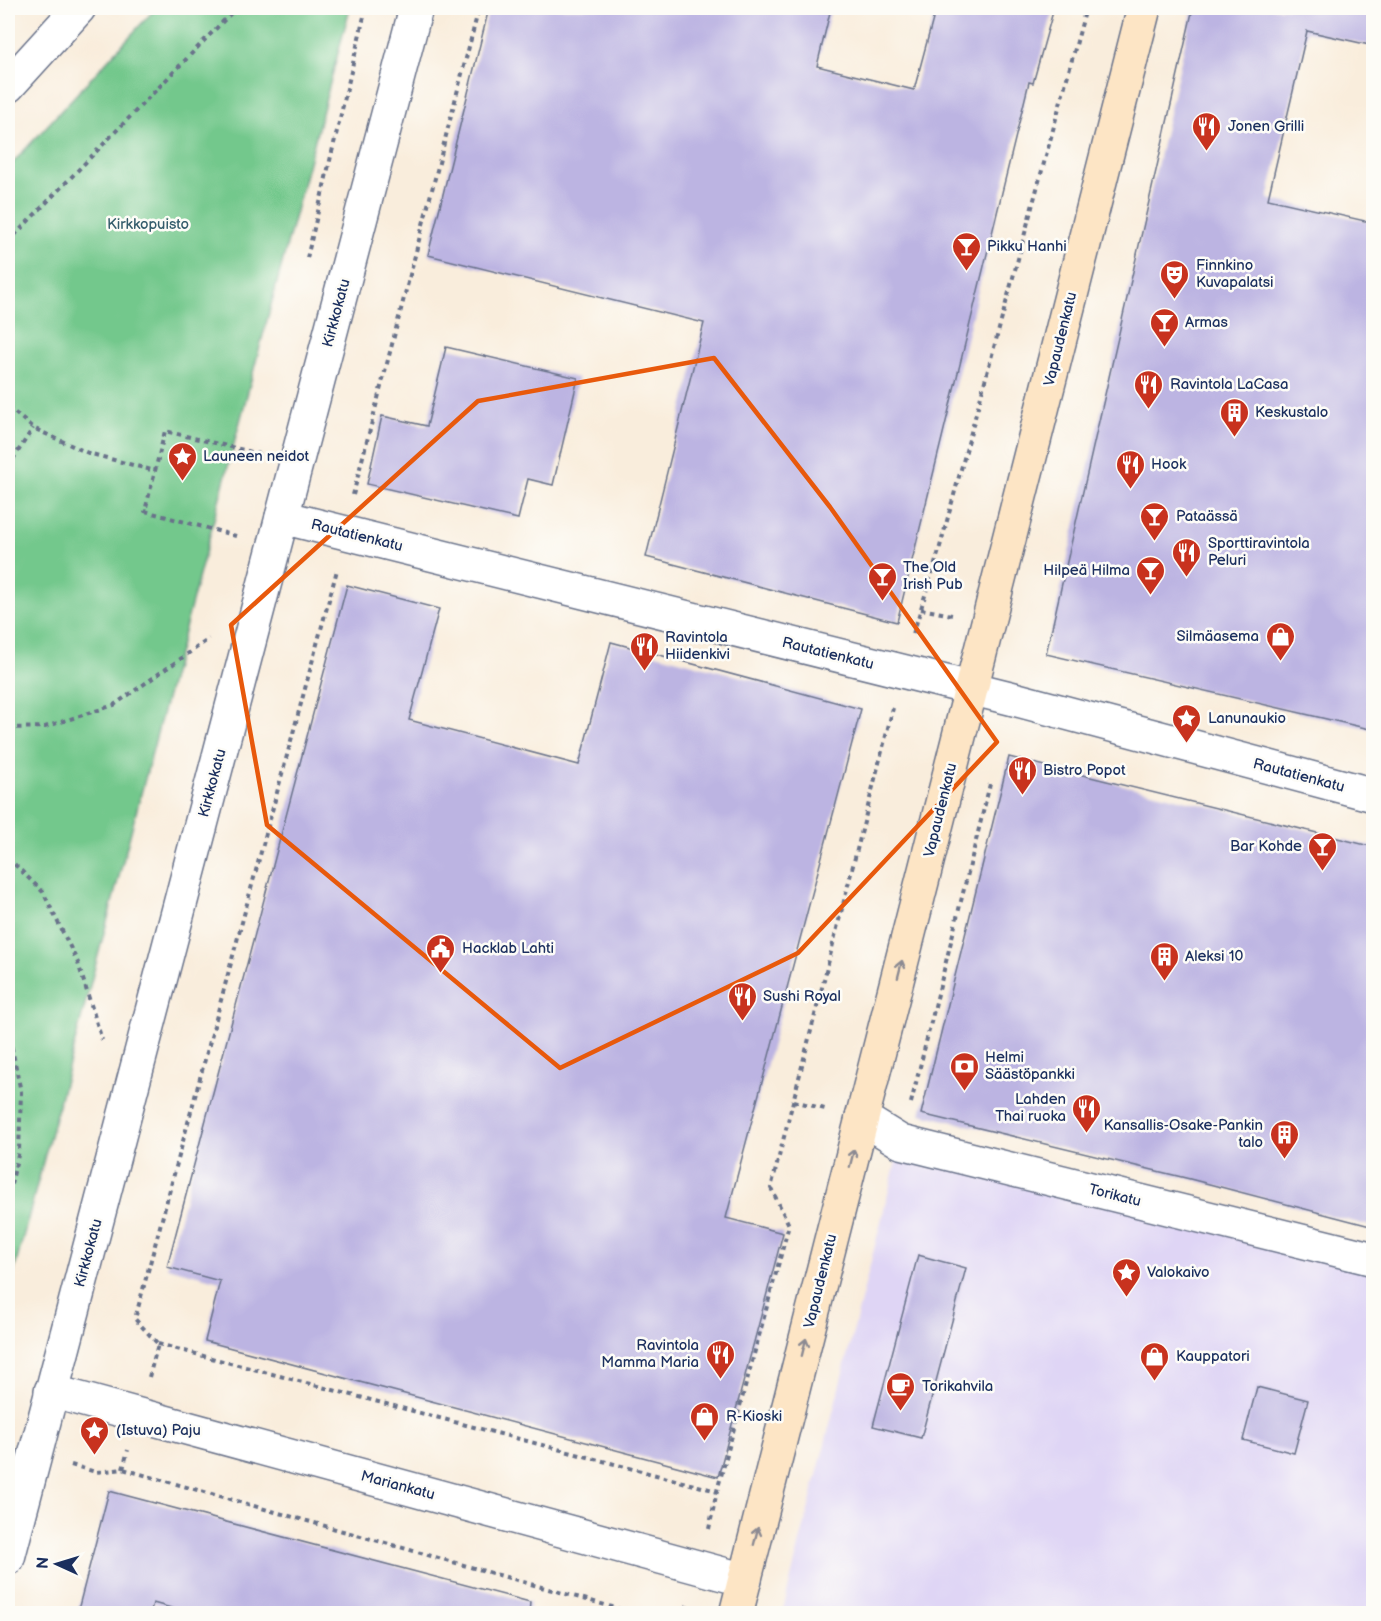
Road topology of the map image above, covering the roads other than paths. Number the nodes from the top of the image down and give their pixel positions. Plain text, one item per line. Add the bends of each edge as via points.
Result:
1 (79, 8) edge
2 (416, 8) edge
3 (1144, 8) edge
4 (8, 86) edge
5 (282, 517) junction
6 (972, 688) junction
7 (1374, 795) edge
8 (862, 1118) junction
9 (1374, 1259) edge
10 (51, 1391) junction
11 (8, 1558) edge
12 (745, 1580) junction
13 (736, 1614) edge

1 - 4 street
2 - 5 street, Kirkkokatu
3 - 6 main road, Vapaudenkatu
5 - 6 street, Rautatienkatu
5 - 10 street, Kirkkokatu
6 - 7 street, Rautatienkatu
8 -> 6 main road, Vapaudenkatu
8 - 9 street, Torikatu via 901,1142
12 -> 8 main road, Vapaudenkatu
10 - 11 street, Kirkkokatu
10 - 12 street, Mariankatu
12 - 13 main road, Vapaudenkatu

